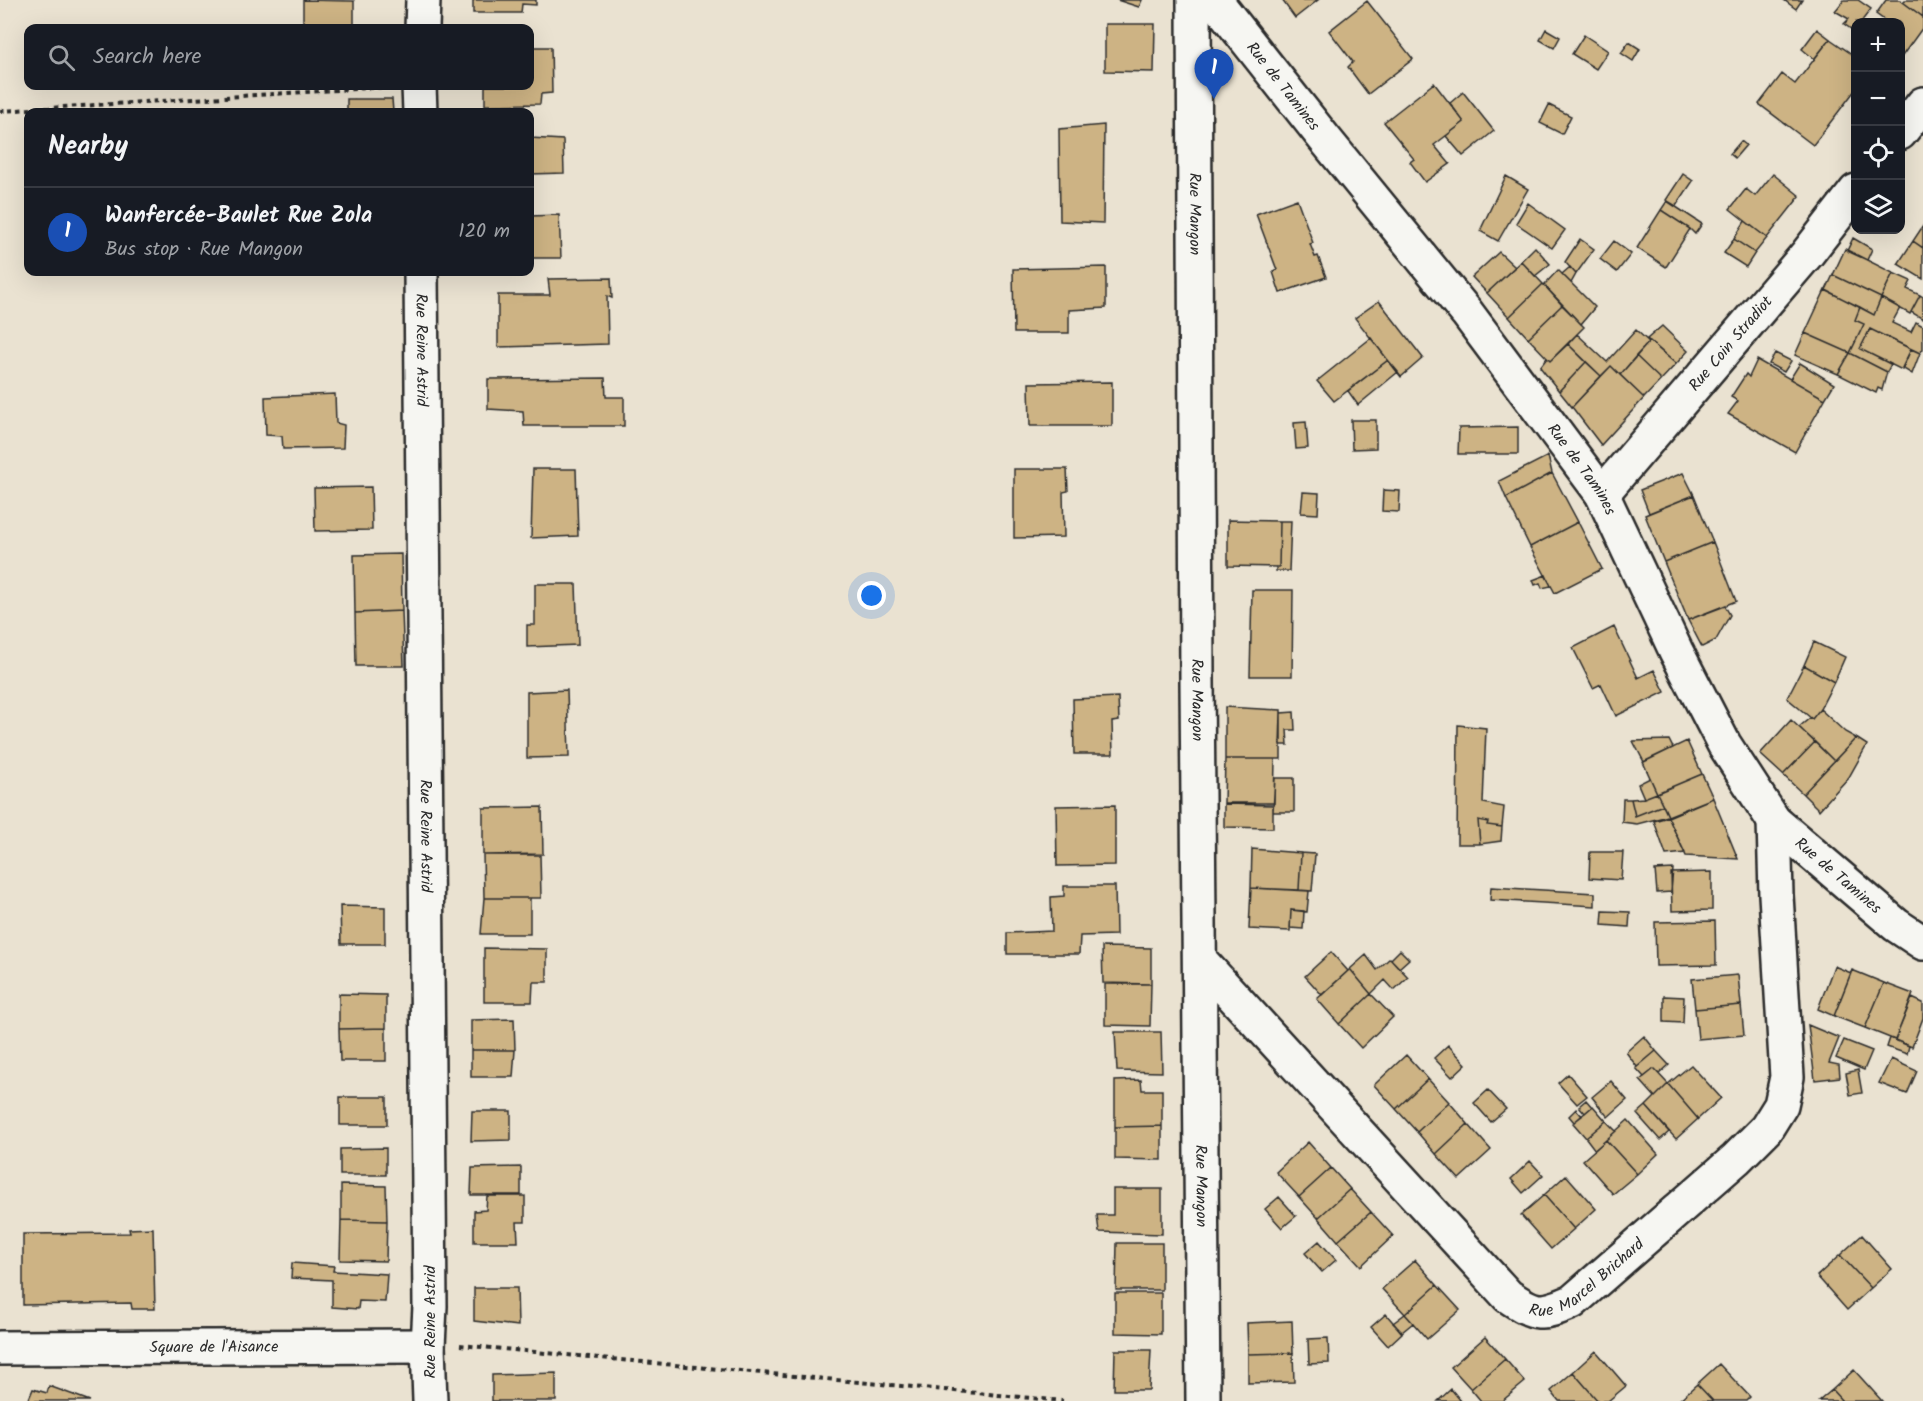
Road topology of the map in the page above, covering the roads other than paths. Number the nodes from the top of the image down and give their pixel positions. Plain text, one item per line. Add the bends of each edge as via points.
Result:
1 (423, 0) edge
2 (1194, 0) edge
3 (1215, 0) edge
4 (422, 24) edge
5 (419, 90) edge
6 (1923, 104) edge
7 (420, 108) edge
8 (1905, 127) edge
9 (1851, 197) edge
10 (421, 276) edge
11 (1602, 494) junction
12 (1774, 821) junction
13 (1923, 942) edge
14 (1200, 960) junction
15 (443, 1346) junction
16 (0, 1348) edge
17 (430, 1401) edge
18 (1203, 1401) edge

1 - 4 street
2 - 14 street, Rue Mangon
3 - 11 street, Rue de Tamines via 1467,313
5 - 7 street
6 - 8 street
9 - 11 street, Rue Coin Stradiot
10 - 15 street, Rue Reine Astrid via 430,1306
11 - 12 street, Rue de Tamines via 1724,744
12 - 13 street, Rue de Tamines via 1896,925
12 - 14 street, Rue Marcel Brichard via 1787,1077 1780,1105 1766,1129 1736,1159 1572,1302 1548,1312 1528,1310 1508,1296
14 - 18 street, Rue Mangon
15 - 16 street, Square de l'Aisance
15 - 17 street, Rue Reine Astrid

